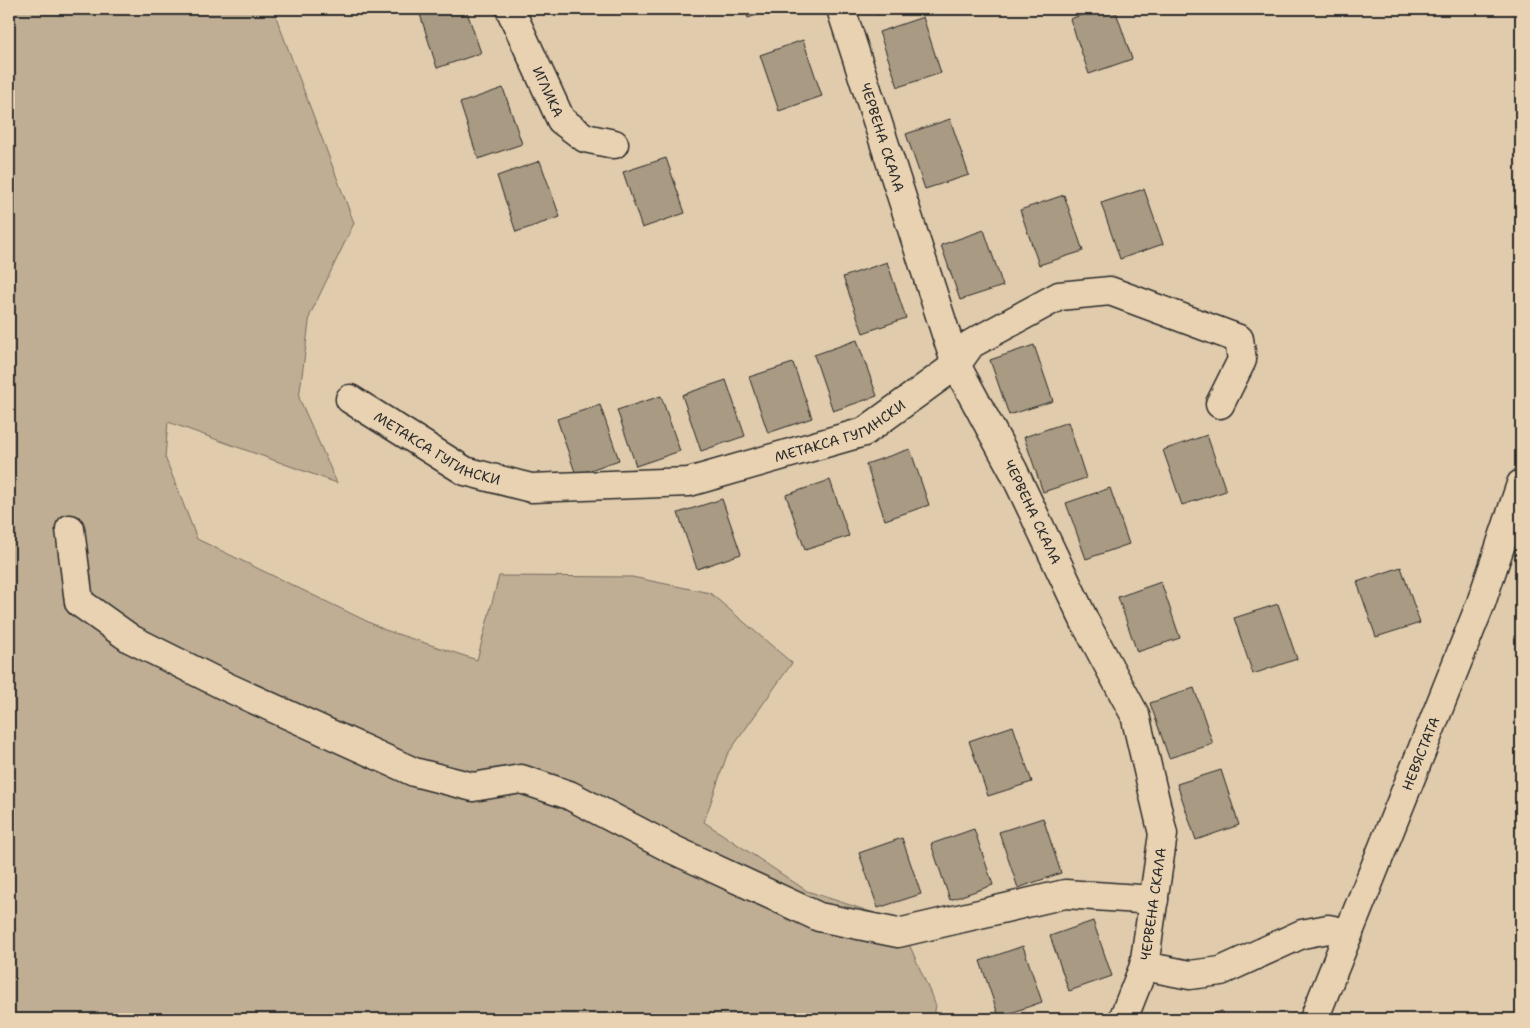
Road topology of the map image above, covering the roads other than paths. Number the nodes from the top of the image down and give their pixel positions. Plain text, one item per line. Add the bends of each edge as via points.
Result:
1 (510, 9) edge
2 (841, 9) edge
3 (614, 144) dead end
4 (956, 365) junction
5 (350, 399) dead end
6 (1220, 404) dead end
7 (1521, 484) edge
8 (70, 529) dead end
9 (1154, 900) junction
10 (1349, 934) junction
11 (1144, 966) junction
12 (1123, 1019) edge
13 (1314, 1019) edge

1 - 3 street, ИГЛИКА via 561,120 585,138
2 - 4 street, ЧЕРВЕНА СКАЛА
4 - 5 street, МЕТАКСА ГУГИНСКИ via 864,432 689,482 531,488 465,471
4 - 6 street, МЕТАКСА ГУГИНСКИ via 971,344 1059,296 1110,291 1239,339 1242,360
4 - 9 street, ЧЕРВЕНА СКАЛА via 1013,470 1086,624 1134,715 1163,834
7 - 10 street, НЕВЯСТАТА via 1481,602
8 - 9 street via 79,602 131,639 227,687 414,772 473,786 521,780 569,794 672,849 819,917 898,933 1065,894
9 - 11 street, ЧЕРВЕНА СКАЛА
10 - 11 street via 1328,929 1302,934 1220,971 1190,975
10 - 13 street, НЕВЯСТАТА
11 - 12 street, ЧЕРВЕНА СКАЛА

